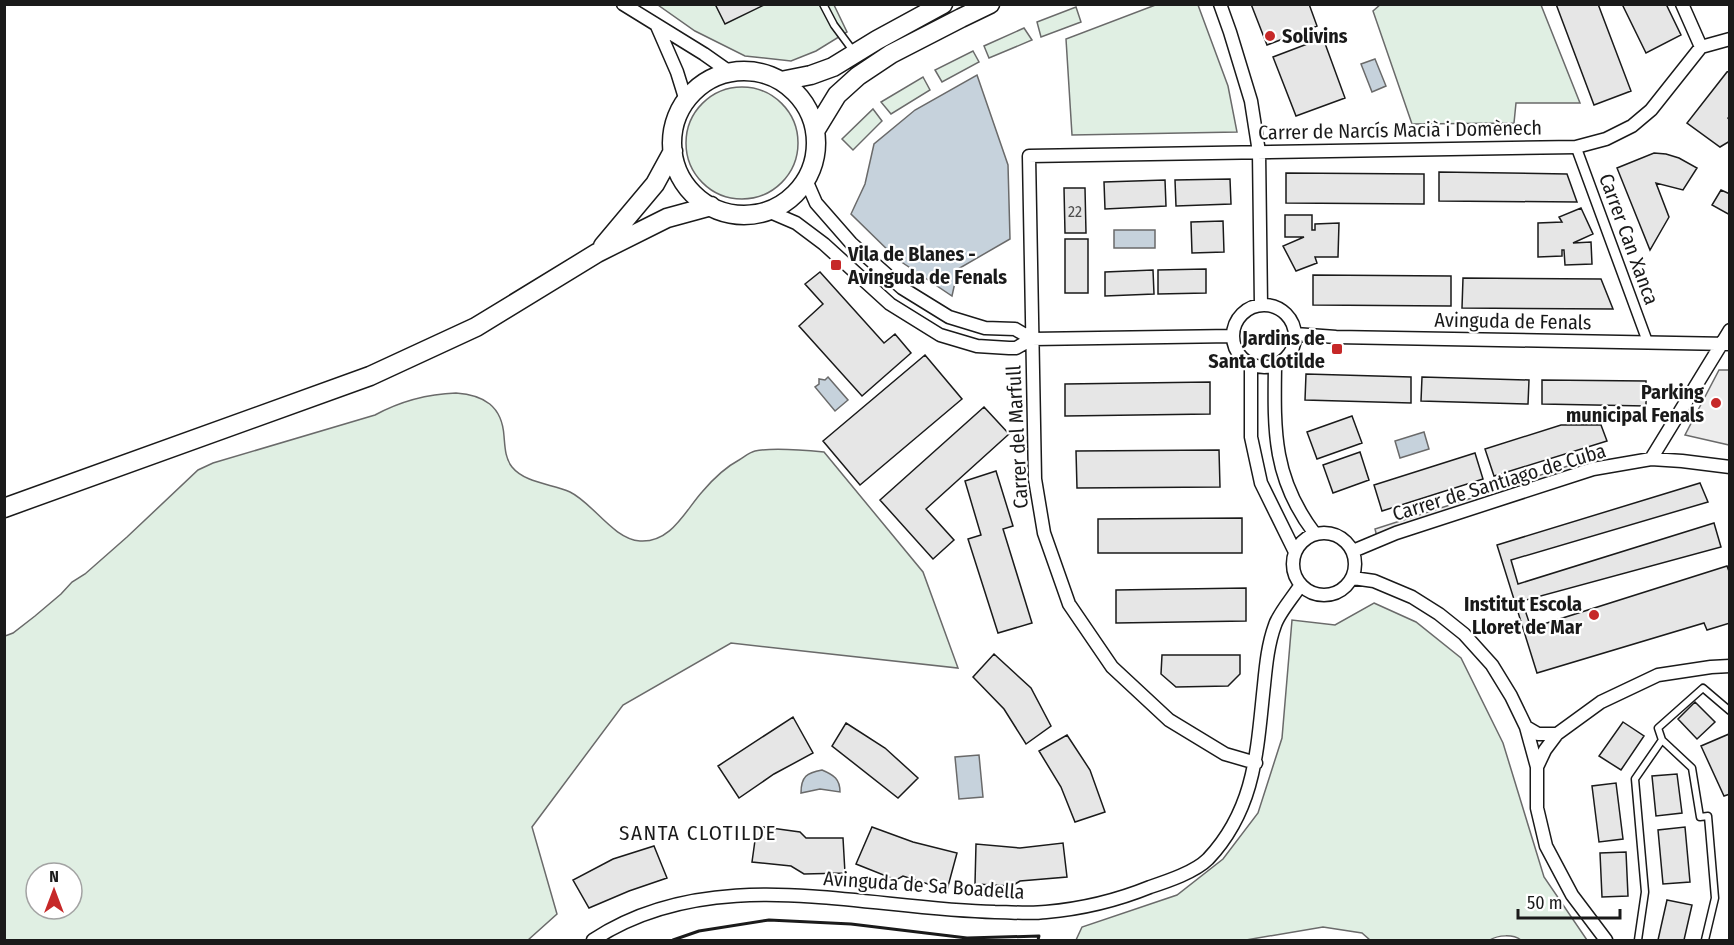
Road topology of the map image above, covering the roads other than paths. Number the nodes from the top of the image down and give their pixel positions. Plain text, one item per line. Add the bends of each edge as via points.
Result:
1 (623, 4) edge
2 (823, 4) edge
3 (943, 4) edge
4 (990, 4) edge
5 (1220, 4) edge
6 (1682, 4) edge
7 (657, 26) junction
8 (1730, 39) edge
9 (1701, 47) junction
10 (855, 54) junction
11 (731, 73) junction
12 (781, 81) junction
13 (686, 101) junction
14 (815, 131) junction
15 (1576, 147) junction
16 (673, 151) junction
17 (1259, 152) junction
18 (1029, 156) joint
19 (806, 180) junction
20 (711, 206) junction
21 (768, 211) junction
22 (597, 253) junction
23 (1261, 305) junction
24 (1730, 330) edge
25 (1295, 334) junction
26 (1233, 336) junction
27 (1032, 339) junction
28 (1648, 343) junction
29 (1726, 344) edge
30 (1251, 365) junction
31 (1275, 366) junction
32 (1651, 459) junction
33 (1730, 467) edge
34 (4, 508) edge
35 (1316, 534) junction
36 (1353, 551) junction
37 (1295, 552) junction
38 (1353, 578) junction
39 (1300, 586) junction
40 (1730, 666) edge
41 (1730, 711) edge
42 (1526, 727) junction
43 (1557, 734) junction
44 (1662, 740) junction
45 (1256, 763) junction
46 (1537, 767) junction
47 (593, 940) edge
48 (1606, 940) edge
49 (1638, 940) edge
50 (1705, 940) edge

1 - 7 street
2 - 10 lane
3 - 10 main road
4 - 14 main road via 891,54 858,76 837,96
5 - 17 street via 1251,101
6 - 9 street
7 - 11 street
7 - 13 street
8 - 9 street
9 - 15 street, Carrer de Narcís Macià i Domènech via 1651,110 1632,126 1606,139
10 - 12 main road via 822,71
11 - 12 main road via 759,73
11 - 13 main road via 703,84
12 - 14 main road via 801,100
13 - 16 main road via 675,122
14 - 19 main road via 814,159
15 - 17 street, Carrer de Narcís Macià i Domènech
15 - 28 street, Carrer Can Xanca
16 - 20 main road via 685,184
16 - 22 main road via 655,184
17 - 18 street, Carrer de Narcís Macià i Domènech
17 - 23 street
18 - 27 street, Carrer del Marfull
19 - 21 main road via 789,199
19 - 27 street via 816,203 851,243 902,288 949,317 985,328 1015,329
20 - 21 main road via 741,214
20 - 22 main road via 667,218
21 - 27 street via 796,223 890,304 940,335 977,346 1009,348
22 - 34 main road via 476,327 370,376
23 - 25 street via 1281,310 1288,316
23 - 26 street via 1245,312 1234,327
24 - 29 street
25 - 28 street, Avinguda de Fenals
25 - 31 street via 1291,353
26 - 27 street
26 - 30 street via 1238,353
27 - 45 street, Carrer del Marfull via 1035,479 1044,533 1069,604 1112,667 1168,720 1225,754
28 - 29 street, Avinguda de Fenals
29 - 32 street
30 - 31 street
30 - 37 street via 1251,437 1261,483
31 - 35 street via 1276,446 1301,515
32 - 33 street, Carrer de Santiago de Cuba
32 - 36 street, Carrer de Santiago de Cuba via 1593,469 1396,533
35 - 36 street via 1328,533 1344,539
35 - 37 street via 1303,541
36 - 38 street
37 - 39 street via 1293,571
38 - 39 street via 1336,595 1317,596
38 - 42 street via 1374,581 1412,597 1464,634 1492,665
39 - 45 street, Avinguda de Sa Boadella via 1275,623
40 - 43 street via 1658,675 1601,702
41 - 44 lane via 1703,688 1658,728
42 - 43 street via 1538,734
42 - 46 street
43 - 46 street
44 - 49 lane via 1635,778 1646,892
44 - 50 lane via 1692,768 1700,817 1708,816 1715,898
45 - 47 street, Avinguda de Sa Boadella via 1239,813 1207,860 1123,898 1045,912 962,911 844,898 741,894 688,902 641,916
46 - 48 street via 1537,808 1546,846 1572,895

